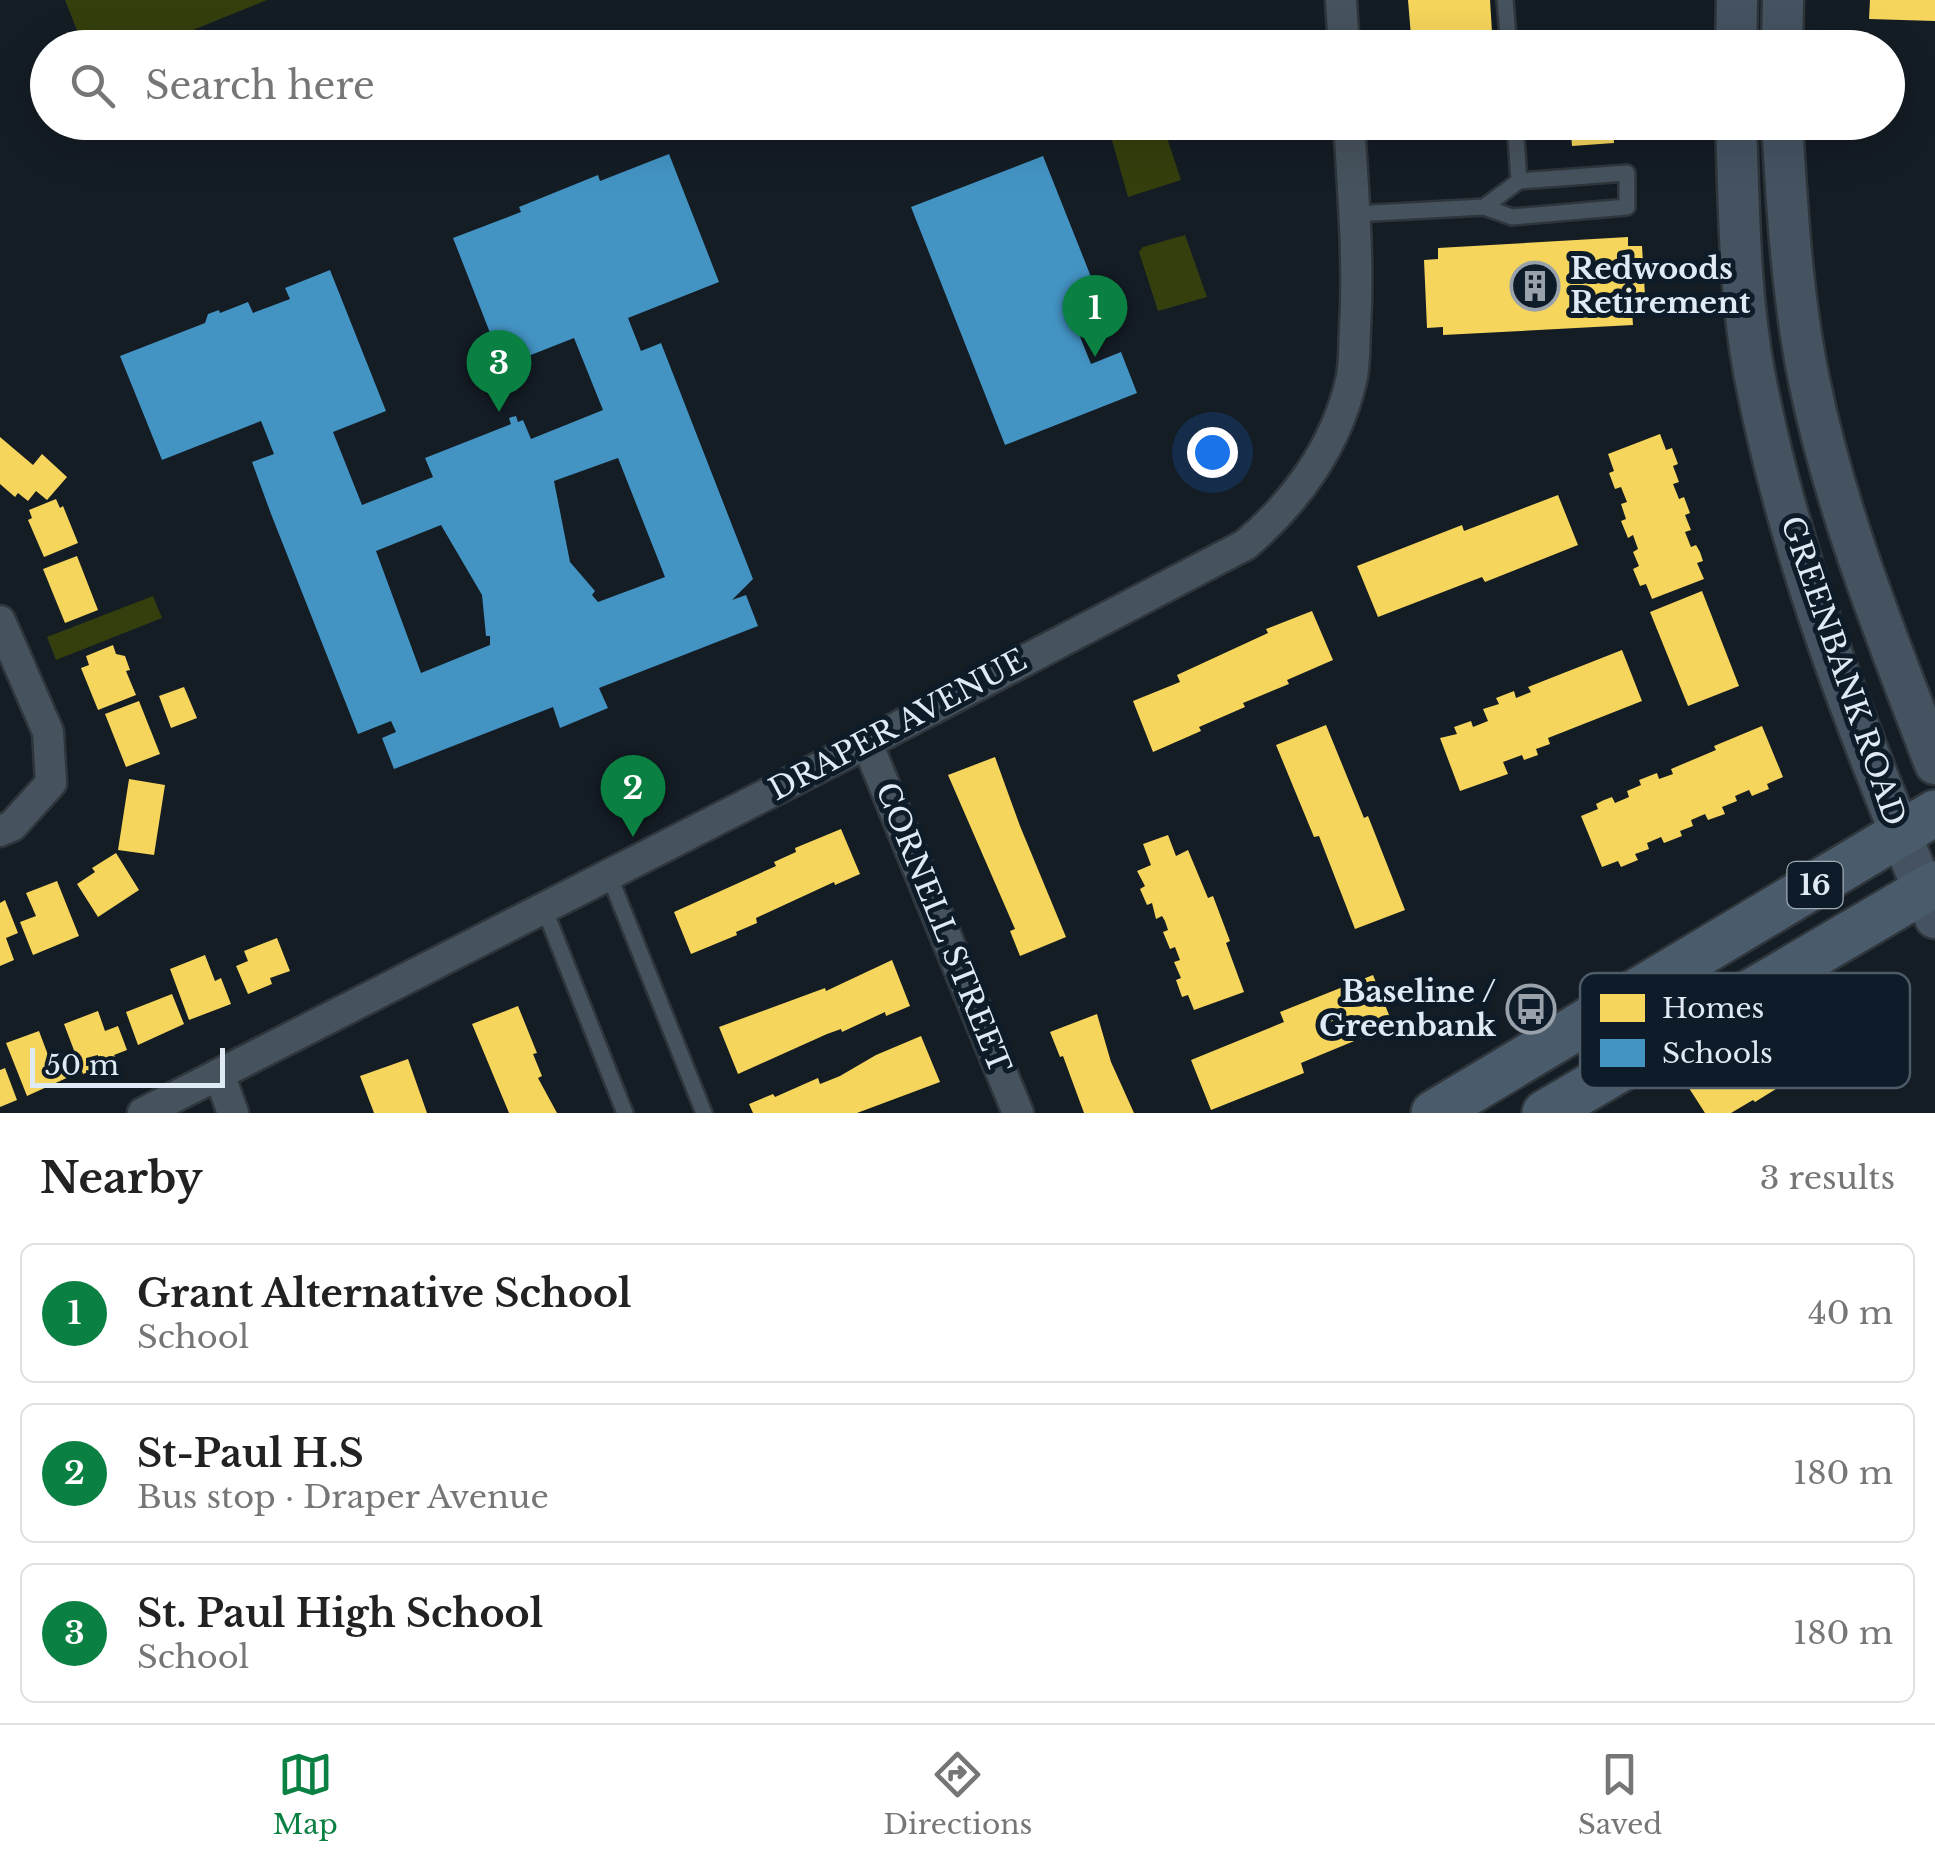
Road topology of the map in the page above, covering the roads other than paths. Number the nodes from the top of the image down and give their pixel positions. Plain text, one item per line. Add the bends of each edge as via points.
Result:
1 (1341, 0) edge
2 (1506, 0) edge
3 (1738, 0) edge
4 (1783, 0) edge
5 (1343, 30) edge
6 (1508, 30) edge
7 (1737, 30) edge
8 (1782, 30) edge
9 (1350, 140) edge
10 (1516, 140) edge
11 (1737, 140) edge
12 (1783, 140) edge
13 (1519, 181) junction
14 (1484, 206) junction
15 (1355, 214) junction
16 (0, 621) edge
17 (867, 743) junction
18 (1935, 764) edge
19 (1917, 824) edge
20 (0, 830) edge
21 (609, 875) junction
22 (1931, 897) edge
23 (544, 908) junction
24 (1668, 973) edge
25 (1795, 973) edge
26 (1580, 1026) edge
27 (219, 1074) junction
28 (1590, 1088) edge
29 (142, 1113) edge
30 (233, 1113) edge
31 (625, 1113) edge
32 (704, 1113) edge
33 (1018, 1113) edge
34 (1434, 1113) edge
35 (1545, 1113) edge

1 - 5 street
2 - 6 lane
3 - 7 main road
4 - 8 main road
9 - 15 street, DRAPER AVENUE
10 - 13 lane
11 - 19 main road, GREENBANK ROAD via 1740,258 1754,370 1800,559 1852,714
12 - 18 main road, GREENBANK ROAD via 1808,379 1866,582
13 - 14 lane
13 - 14 lane via 1627,172 1627,206 1512,216
14 - 15 lane
15 - 17 street, DRAPER AVENUE via 1352,379 1332,438 1274,521 1216,563
16 - 20 street via 48,732 51,783 12,826
17 - 21 street, DRAPER AVENUE
17 - 33 street, CORNELL STREET
19 - 22 main road, GREENBANK ROAD
19 - 24 main road, 16
21 - 23 street, DRAPER AVENUE
21 - 32 lane
22 - 25 main road, 16
23 - 27 street, DRAPER AVENUE
23 - 31 lane
26 - 34 main road, 16
27 - 29 street, DRAPER AVENUE
27 - 30 street
28 - 35 main road, 16

